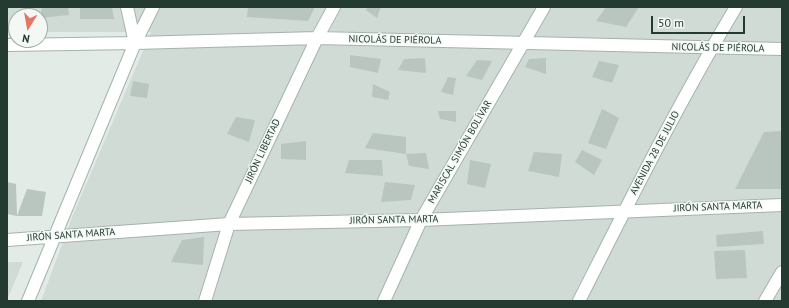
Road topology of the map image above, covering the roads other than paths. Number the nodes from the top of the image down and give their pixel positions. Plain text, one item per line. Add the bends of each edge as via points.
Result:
1 (127, 7) edge
2 (152, 7) edge
3 (334, 7) edge
4 (544, 7) edge
5 (736, 7) edge
6 (317, 38) junction
7 (135, 43) junction
8 (523, 43) junction
9 (7, 44) edge
10 (712, 48) junction
11 (782, 49) edge
12 (782, 205) edge
13 (624, 211) junction
14 (421, 220) junction
15 (229, 224) junction
16 (55, 236) junction
17 (7, 240) edge
18 (782, 272) edge
19 (28, 301) edge
20 (205, 301) edge
21 (384, 301) edge
22 (579, 301) edge
23 (765, 301) edge

1 - 7 street
2 - 7 street
3 - 6 street, JIRÓN LIBERTAD
4 - 8 street, MARISCAL SIMÓN BOLÍVAR
5 - 10 street, AVENIDA 28 DE JULIO
6 - 7 street, NICOLÁS DE PIÉROLA
6 - 8 street, NICOLÁS DE PIÉROLA
6 - 15 street, JIRÓN LIBERTAD
7 - 9 street, NICOLÁS DE PIÉROLA
7 - 16 street
8 - 10 street, NICOLÁS DE PIÉROLA
8 - 14 street, MARISCAL SIMÓN BOLÍVAR
10 - 11 street, NICOLÁS DE PIÉROLA
10 - 13 street, AVENIDA 28 DE JULIO
12 - 13 street, JIRÓN SANTA MARTA
13 - 14 street, JIRÓN SANTA MARTA
13 - 22 street, AVENIDA 28 DE JULIO
14 - 15 street, JIRÓN SANTA MARTA
14 - 21 street, MARISCAL SIMÓN BOLÍVAR
15 - 16 street, JIRÓN SANTA MARTA
15 - 20 street, JIRÓN LIBERTAD
16 - 17 street, JIRÓN SANTA MARTA
16 - 19 street
18 - 23 street

